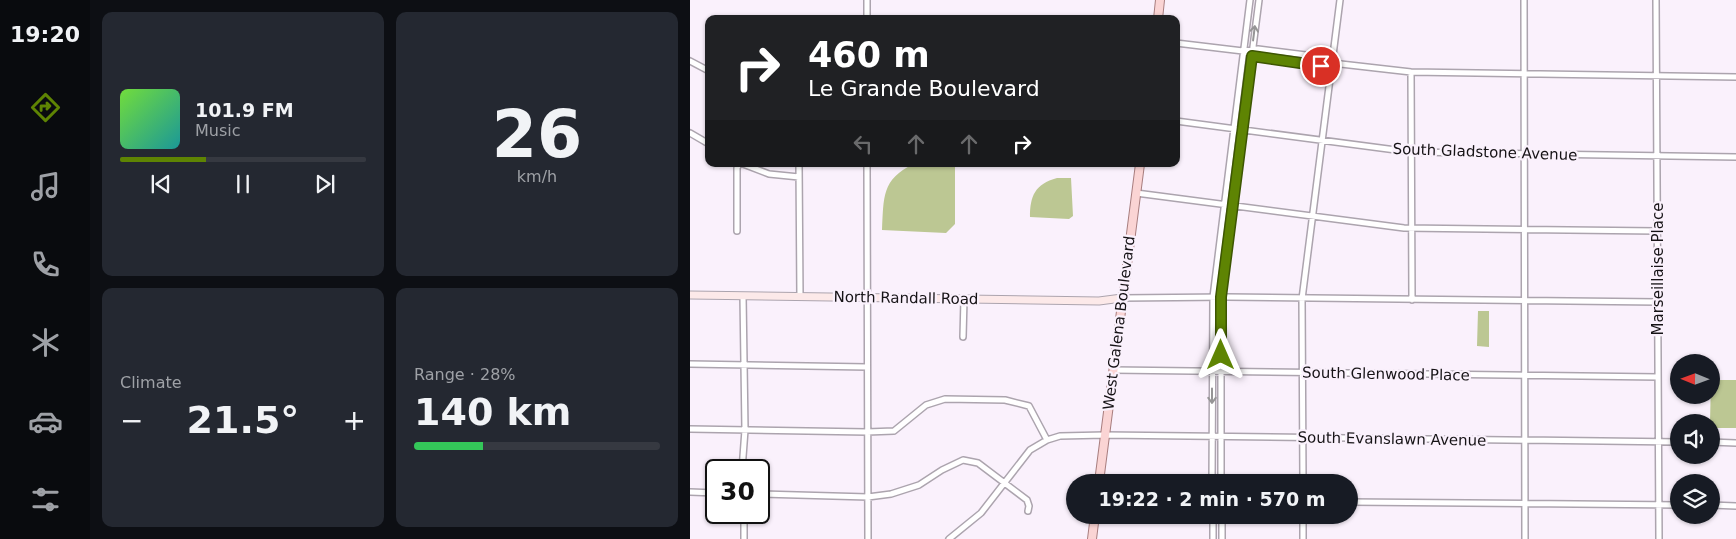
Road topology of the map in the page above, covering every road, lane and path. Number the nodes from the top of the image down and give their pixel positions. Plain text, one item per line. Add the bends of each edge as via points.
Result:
1 (867, 0) edge
2 (1160, 0) edge
3 (1250, 0) edge
4 (1259, 0) edge
5 (1340, 0) edge
6 (1524, 0) edge
7 (1656, 0) edge
8 (867, 15) edge
9 (1158, 15) edge
10 (1180, 43) edge
11 (1243, 51) junction
12 (1252, 53) junction
13 (690, 61) edge
14 (1332, 63) junction
15 (705, 68) edge
16 (1411, 72) junction
17 (1524, 74) junction
18 (1656, 76) junction
19 (1736, 77) edge
20 (1180, 122) edge
21 (1233, 129) junction
22 (1243, 130) junction
23 (690, 133) edge
24 (1322, 140) junction
25 (705, 142) edge
26 (1411, 152) junction
27 (1524, 154) junction
28 (1656, 156) junction
29 (1736, 157) edge
30 (739, 167) edge
31 (749, 167) edge
32 (799, 167) edge
33 (867, 167) edge
34 (1140, 167) edge
35 (799, 177) junction
36 (1136, 193) junction
37 (1224, 205) junction
38 (1232, 206) junction
39 (1313, 216) junction
40 (1525, 228) junction
41 (1411, 229) junction
42 (738, 231) dead end
43 (1657, 231) junction
44 (690, 295) edge
45 (743, 296) junction
46 (800, 297) junction
47 (1213, 297) junction
48 (1221, 297) junction
49 (867, 298) junction
50 (1122, 298) junction
51 (964, 299) junction
52 (1302, 299) junction
53 (1412, 300) junction
54 (1525, 301) junction
55 (1658, 302) junction
56 (963, 337) dead end
57 (690, 364) edge
58 (743, 366) junction
59 (867, 367) junction
60 (1113, 370) junction
61 (1212, 372) junction
62 (1221, 372) junction
63 (1302, 373) junction
64 (1525, 376) junction
65 (1658, 377) junction
66 (690, 429) edge
67 (744, 430) junction
68 (867, 432) junction
69 (1105, 435) junction
70 (1212, 436) junction
71 (1220, 437) junction
72 (1303, 438) junction
73 (1047, 440) junction
74 (1525, 440) junction
75 (1658, 441) junction
76 (1670, 442) edge
77 (1720, 442) edge
78 (1736, 443) edge
79 (743, 459) edge
80 (1100, 474) edge
81 (1212, 474) edge
82 (1221, 474) edge
83 (1303, 474) edge
84 (1004, 483) junction
85 (690, 492) edge
86 (705, 493) edge
87 (770, 494) edge
88 (868, 497) junction
89 (1358, 502) edge
90 (1525, 502) junction
91 (1659, 504) junction
92 (1670, 505) edge
93 (1720, 505) edge
94 (1736, 506) edge
95 (1028, 511) dead end
96 (744, 524) edge
97 (1094, 524) edge
98 (1213, 524) edge
99 (1222, 524) edge
100 (1302, 524) edge
101 (744, 539) edge
102 (868, 539) edge
103 (949, 539) edge
104 (1092, 539) edge
105 (1213, 539) edge
106 (1222, 539) edge
107 (1303, 539) edge
108 (1525, 539) edge
109 (1659, 539) edge

1 - 8 street
2 - 9 main road
3 - 11 street
12 -> 4 street
5 - 14 street
6 - 17 street
7 - 18 street, Marseillaise Place
10 - 11 street
11 - 12 street
11 - 21 street
12 - 14 street via 1321,66
12 - 14 street via 1258,49 1322,57
12 - 22 street
13 - 15 street
14 - 16 street
14 - 24 street
16 - 17 street
16 - 26 street
17 - 18 street
17 - 27 street
18 - 19 street
18 - 28 street, Marseillaise Place
20 - 21 street, South Gladstone Avenue
21 - 22 street, South Gladstone Avenue
21 - 37 street
22 - 24 street, South Gladstone Avenue
22 - 38 street
23 - 25 street
24 - 26 street, South Gladstone Avenue
24 - 39 street
26 - 27 street, South Gladstone Avenue
26 - 41 street
27 - 28 street, South Gladstone Avenue
27 - 40 street
28 - 29 street, South Gladstone Avenue
28 - 43 street, Marseillaise Place
30 - 42 street
31 - 35 street via 769,174
32 - 35 street
33 - 49 street
34 - 36 main road, West Galena Boulevard
35 - 46 street
36 - 37 street
36 - 50 main road, West Galena Boulevard
37 - 38 street
37 - 47 street
38 - 39 street
38 - 48 street
39 - 41 street
39 - 52 street
40 - 41 street
40 - 43 street
40 - 54 street
41 - 53 street
43 - 55 street, Marseillaise Place
44 - 45 main road, North Randall Road
45 - 46 main road, North Randall Road
45 - 58 street
46 - 49 main road, North Randall Road
47 - 48 street
47 - 50 street
47 - 61 street
48 - 52 street
48 - 62 street
49 - 51 main road, North Randall Road
49 - 59 street
50 - 51 main road, North Randall Road via 1099,301
50 - 60 main road, West Galena Boulevard
51 - 56 street
52 - 53 street
52 - 63 street
53 - 54 street
54 - 55 street
54 - 64 street
55 - 65 street, Marseillaise Place
57 - 58 street
58 - 59 street
58 - 67 street
59 - 68 street
60 - 61 street, South Glenwood Place
60 - 69 main road, West Galena Boulevard
61 - 62 street, South Glenwood Place
61 -> 70 street
62 - 63 street, South Glenwood Place
62 - 71 street
63 - 64 street, South Glenwood Place
63 - 72 street
64 - 65 street, South Glenwood Place
64 - 74 street
65 - 75 street, Marseillaise Place
66 - 67 street
67 - 68 street
67 - 79 street
68 - 73 street via 894,431 926,405 945,399 1005,400 1029,406
68 - 88 street
69 - 70 street, South Evanslawn Avenue
69 - 73 street, South Evanslawn Avenue via 1060,436
69 - 80 main road, West Galena Boulevard
70 - 71 street, South Evanslawn Avenue
70 - 81 street
71 - 72 street, South Evanslawn Avenue
71 - 82 street
72 - 74 street, South Evanslawn Avenue
72 - 83 street
73 - 84 street via 1030,450
74 - 75 street, South Evanslawn Avenue
74 - 90 street
75 - 76 street, South Evanslawn Avenue
75 - 91 street, Marseillaise Place
77 - 78 street
84 - 88 street via 978,463 963,460 919,485
84 - 95 street via 1027,500
84 - 103 street via 981,513
85 - 86 street
87 - 88 street
88 - 102 street
89 - 90 street
90 - 91 street
90 - 108 street
91 - 92 street
91 - 109 street, Marseillaise Place
93 - 94 street
96 - 101 street
97 - 104 main road
98 - 105 street
99 - 106 street
100 - 107 street

